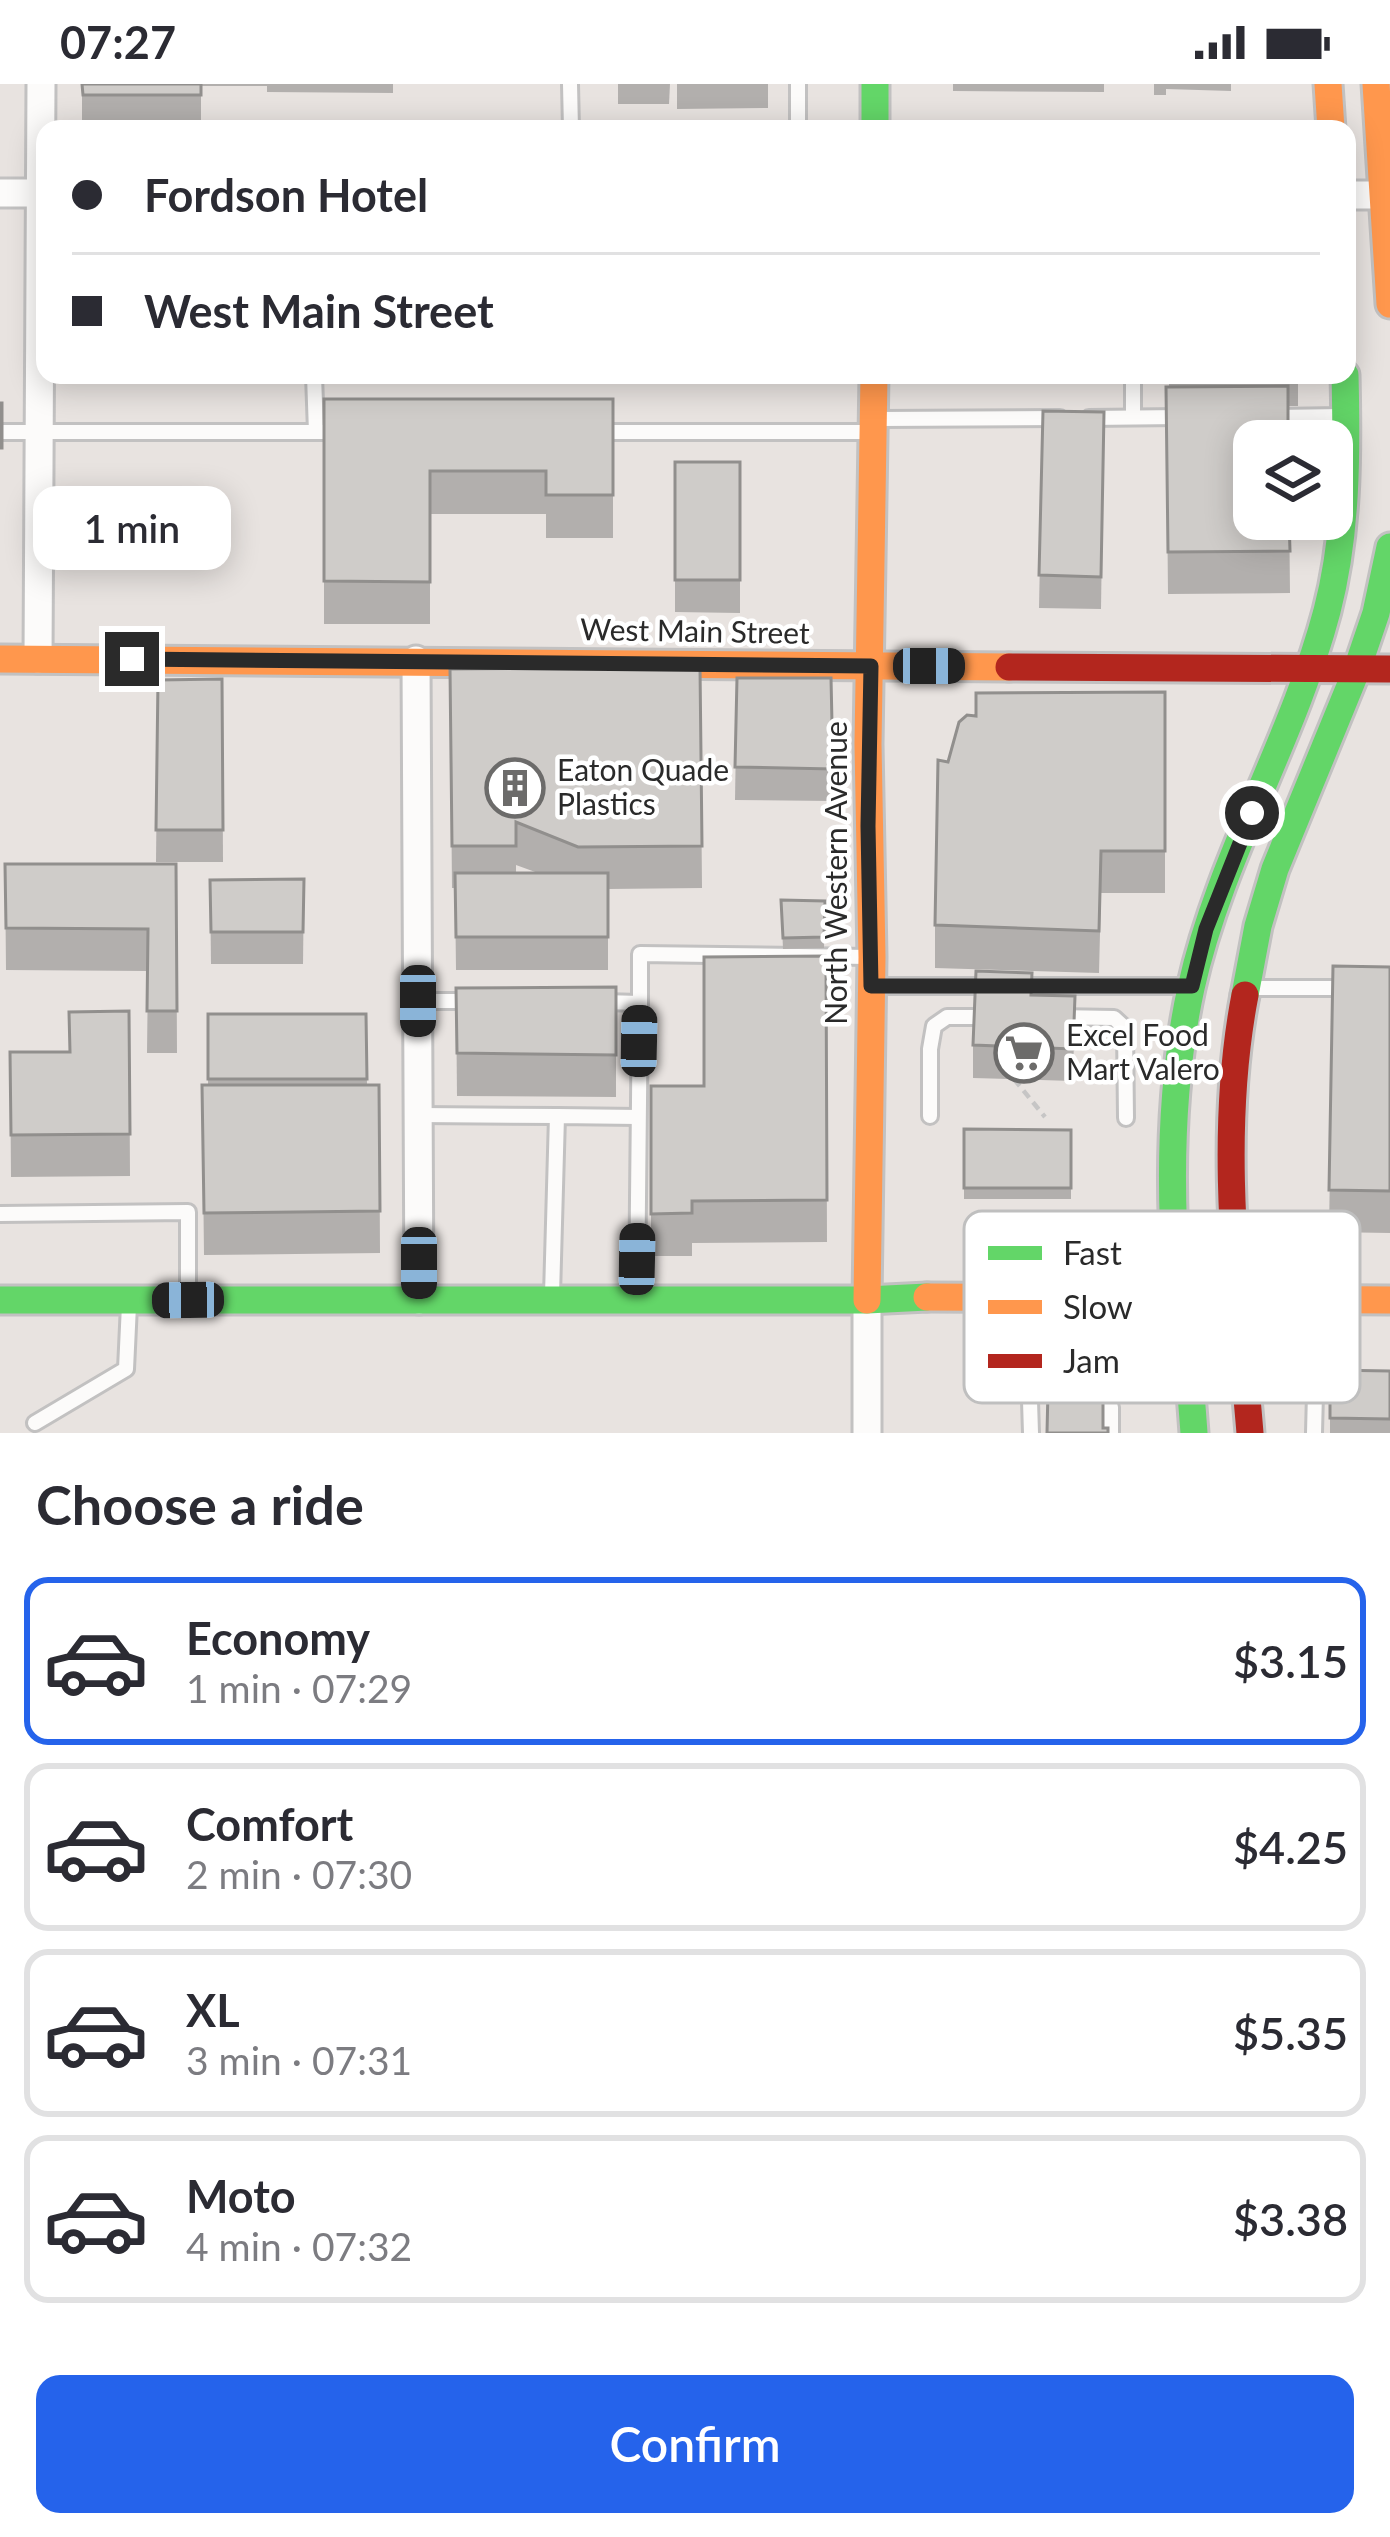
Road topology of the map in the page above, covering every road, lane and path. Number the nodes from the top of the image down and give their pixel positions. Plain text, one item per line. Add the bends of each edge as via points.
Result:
1 (41, 84) edge
2 (570, 84) edge
3 (798, 84) edge
4 (875, 84) edge
5 (1328, 84) edge
6 (1376, 84) edge
7 (42, 120) edge
8 (571, 120) edge
9 (798, 120) edge
10 (875, 120) edge
11 (1330, 120) edge
12 (0, 193) edge
13 (36, 193) edge
14 (1356, 195) edge
15 (1387, 195) edge
16 (1390, 304) edge
17 (39, 384) edge
18 (314, 384) edge
19 (874, 384) edge
20 (1133, 384) edge
21 (1345, 384) edge
22 (1347, 416) junction
23 (1133, 417) junction
24 (1204, 417) edge
25 (1252, 417) edge
26 (874, 425) junction
27 (0, 432) edge
28 (38, 432) junction
29 (316, 432) junction
30 (362, 432) edge
31 (572, 432) edge
32 (1390, 547) edge
33 (0, 658) edge
34 (38, 658) junction
35 (416, 660) junction
36 (871, 666) junction
37 (1309, 669) junction
38 (1358, 669) junction
39 (1390, 669) edge
40 (872, 957) junction
41 (871, 986) junction
42 (1192, 986) junction
43 (1246, 988) junction
44 (1366, 988) edge
45 (418, 1001) junction
46 (478, 1001) edge
47 (593, 1002) edge
48 (640, 1003) junction
49 (1011, 1016) edge
50 (1032, 1016) edge
51 (1014, 1079) dead end
52 (419, 1115) junction
53 (557, 1116) junction
54 (930, 1116) dead end
55 (638, 1117) junction
56 (1045, 1117) dead end
57 (1126, 1118) dead end
58 (1176, 1211) edge
59 (1233, 1211) edge
60 (0, 1214) edge
61 (964, 1298) edge
62 (0, 1300) edge
63 (129, 1300) junction
64 (188, 1300) junction
65 (419, 1300) junction
66 (552, 1300) junction
67 (637, 1300) junction
68 (867, 1300) junction
69 (1360, 1300) edge
70 (1390, 1300) edge
71 (1360, 1379) edge
72 (1370, 1379) edge
73 (1066, 1403) edge
74 (1192, 1403) edge
75 (1247, 1403) edge
76 (1314, 1403) edge
77 (34, 1423) dead end
78 (868, 1433) edge
79 (1111, 1433) edge
80 (1194, 1433) edge
81 (1250, 1433) edge
82 (1313, 1433) edge

1 - 7 street
2 - 8 lane
3 - 9 lane
4 - 10 main road
5 - 11 main road
6 - 15 main road
12 - 13 street
14 - 15 street
15 - 16 main road
17 - 28 street
18 - 29 lane
19 - 26 main road, North Western Avenue
20 - 23 lane
21 - 22 main road
22 - 25 lane
22 - 37 main road via 1341,534
23 - 24 lane
23 - 26 lane
26 - 31 lane
26 - 36 main road, North Western Avenue
27 - 28 lane
28 - 29 lane
28 - 34 street
29 - 30 lane
32 - 38 main road
33 - 34 main road, West Main Street
34 - 35 main road, West Main Street
35 - 36 main road, West Main Street
35 - 45 street
36 - 37 main road, West Main Street
36 - 40 main road, North Western Avenue
37 - 38 main road, West Main Street
37 - 42 main road via 1206,929
38 - 39 main road, West Main Street
38 - 43 main road via 1275,868
40 - 41 main road, North Western Avenue
40 - 48 lane via 640,954
41 - 42 lane
41 - 68 main road, North Western Avenue
42 - 58 main road via 1174,1118
43 - 44 lane
43 - 59 main road via 1232,1090
45 - 46 lane
45 - 52 street
47 - 48 lane
48 - 55 lane
49 - 54 lane via 946,1017 934,1026
50 - 57 lane via 1114,1018 1125,1028
51 - 56 path
52 - 53 lane
52 - 65 street
53 - 55 lane
53 - 66 lane
55 - 67 lane
60 - 64 lane via 188,1212
61 - 68 main road
62 - 63 main road
63 - 64 main road
63 - 77 lane via 127,1370
64 - 65 main road
65 - 66 main road
66 - 67 main road
67 - 68 main road
68 - 78 street
69 - 70 main road
71 - 72 lane
73 - 79 lane via 1111,1407
74 - 80 main road
75 - 81 main road
76 - 82 lane

